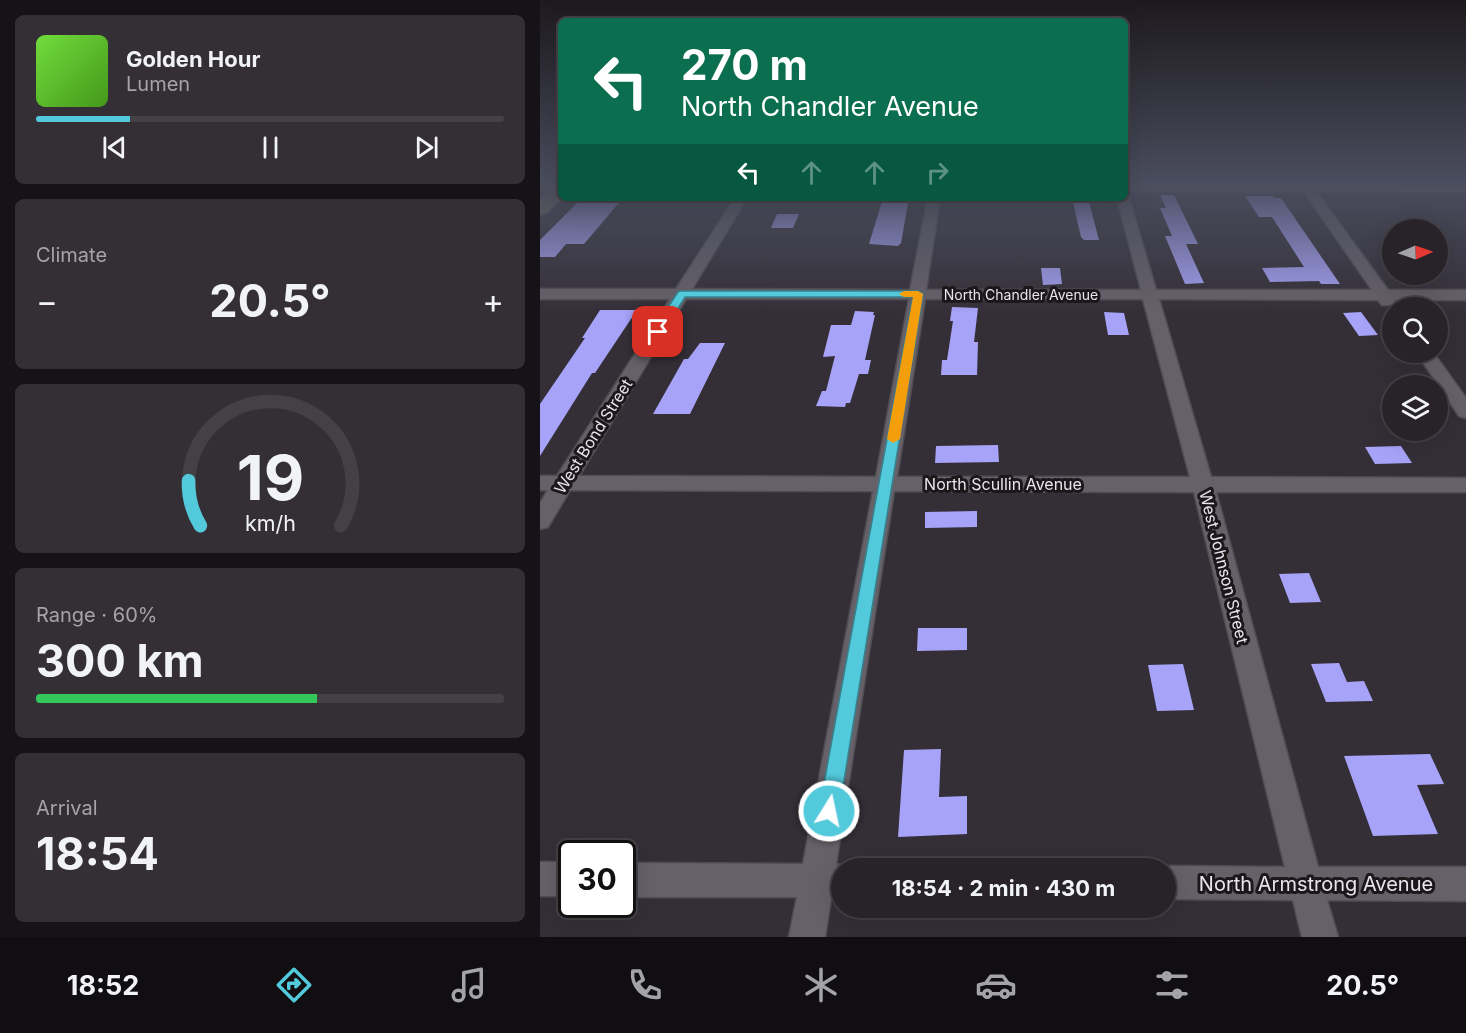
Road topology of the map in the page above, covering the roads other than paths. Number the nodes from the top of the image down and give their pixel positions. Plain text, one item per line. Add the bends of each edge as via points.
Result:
1 (723, 227) edge
2 (929, 227) edge
3 (1131, 227) edge
4 (1335, 227) edge
5 (540, 294) edge
6 (681, 294) junction
7 (918, 294) junction
8 (1150, 294) junction
9 (1466, 295) edge
10 (1385, 297) edge
11 (1440, 297) edge
12 (1382, 301) edge
13 (1432, 363) edge
14 (1466, 412) edge
15 (540, 483) edge
16 (564, 483) junction
17 (886, 484) junction
18 (1203, 484) junction
19 (1466, 485) edge
20 (540, 522) edge
21 (540, 879) edge
22 (558, 879) edge
23 (636, 880) edge
24 (829, 881) edge
25 (1176, 883) edge
26 (1306, 883) junction
27 (1466, 884) edge
28 (807, 937) edge
29 (1320, 937) edge

1 - 6 street, West Bond Street
2 - 7 street
3 - 8 street, West Johnson Street
4 - 10 street
5 - 6 street, North Chandler Avenue
6 - 7 street, North Chandler Avenue
6 - 16 street, West Bond Street
7 - 8 street, North Chandler Avenue
7 - 17 street
8 - 12 street, North Chandler Avenue
8 - 18 street, West Johnson Street
9 - 11 street, North Chandler Avenue
13 - 14 street
15 - 16 street, North Scullin Avenue
16 - 17 street, North Scullin Avenue
16 - 20 street, West Bond Street
17 - 18 street, North Scullin Avenue
17 - 24 street
18 - 19 street, North Scullin Avenue
18 - 26 street, West Johnson Street
21 - 22 street
23 - 24 street
24 - 28 street
25 - 26 street, North Armstrong Avenue
26 - 27 street, North Armstrong Avenue
26 - 29 street, West Johnson Street

